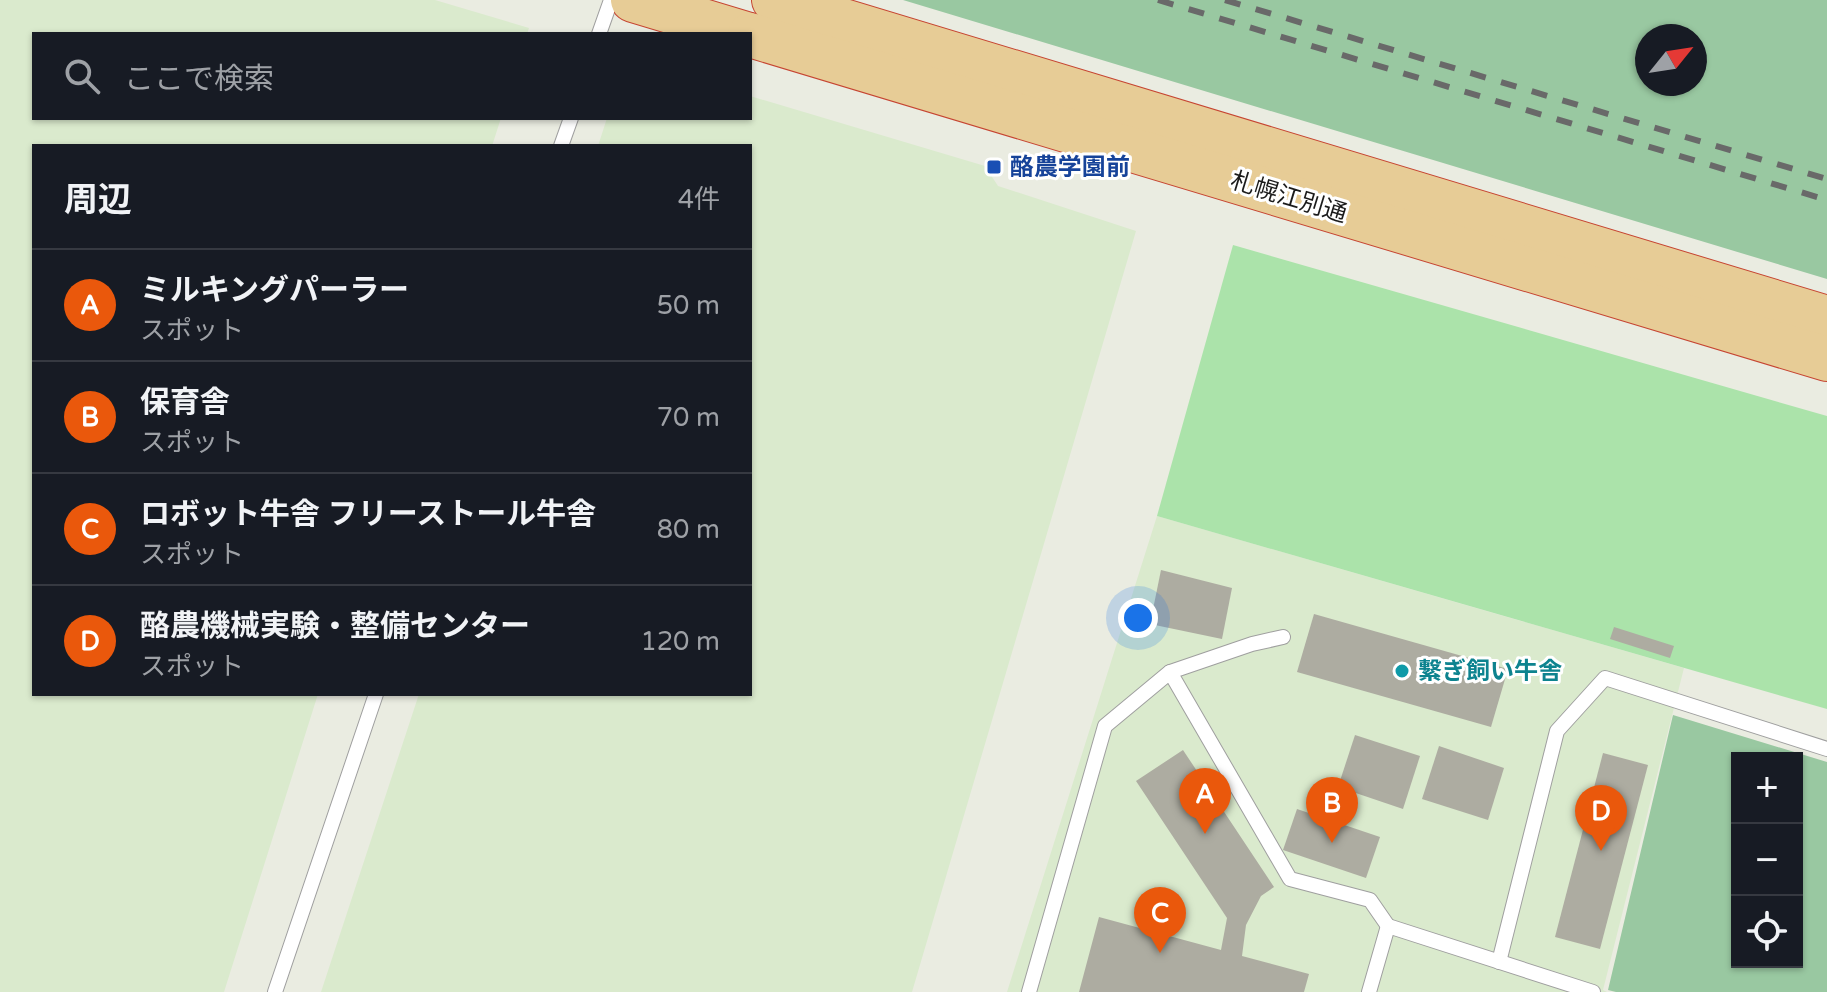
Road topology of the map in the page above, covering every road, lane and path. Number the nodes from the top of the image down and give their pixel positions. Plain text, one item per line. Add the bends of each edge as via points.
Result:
1 (611, 0) edge
2 (633, 0) edge
3 (774, 0) edge
4 (600, 32) edge
5 (738, 32) edge
6 (752, 36) edge
7 (570, 120) edge
8 (562, 144) edge
9 (1827, 318) edge
10 (1827, 359) edge
11 (1283, 637) dead end
12 (1170, 672) junction
13 (375, 696) edge
14 (1827, 749) edge
15 (1388, 926) junction
16 (1499, 962) junction
17 (275, 992) edge
18 (1029, 992) edge
19 (1369, 992) edge
20 (1593, 992) edge

1 - 4 lane
2 - 5 highway, 札幌江別通
3 - 9 highway, 札幌江別通
6 - 10 highway, 札幌江別通
7 - 8 lane
11 - 12 lane
12 - 15 lane via 1290,879 1370,900
12 - 18 lane via 1105,726
13 - 17 lane
14 - 16 lane via 1605,678 1557,731
15 - 16 lane
15 - 19 lane
16 - 20 lane

